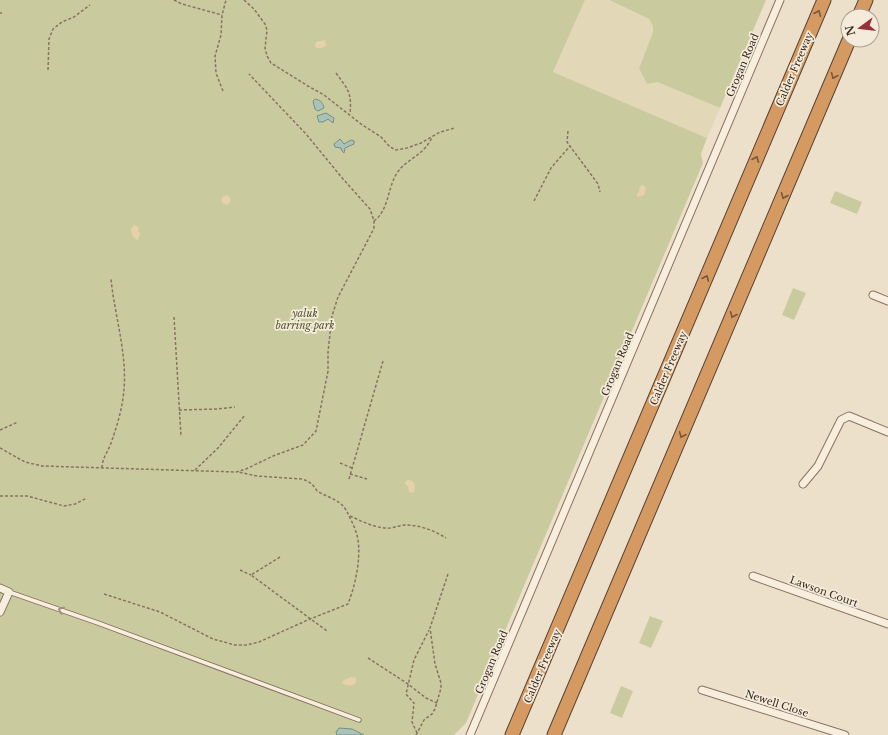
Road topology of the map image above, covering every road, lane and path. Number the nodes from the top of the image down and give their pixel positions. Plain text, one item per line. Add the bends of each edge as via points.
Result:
1 (174, 0) edge
2 (226, 0) edge
3 (244, 0) edge
4 (780, 0) edge
5 (824, 0) edge
6 (90, 5) dead end
7 (222, 15) junction
8 (846, 48) edge
9 (48, 70) dead end
10 (336, 73) dead end
11 (249, 74) dead end
12 (222, 91) dead end
13 (350, 114) junction
14 (455, 128) dead end
15 (568, 131) dead end
16 (432, 137) junction
17 (570, 146) junction
18 (600, 192) dead end
19 (534, 201) dead end
20 (374, 220) junction
21 (111, 279) dead end
22 (873, 295) dead end
23 (888, 301) edge
24 (174, 317) dead end
25 (383, 361) dead end
26 (235, 407) dead end
27 (179, 410) junction
28 (245, 415) dead end
29 (647, 417) junction
30 (18, 422) dead end
31 (0, 430) edge
32 (888, 432) edge
33 (181, 437) dead end
34 (0, 448) edge
35 (340, 463) dead end
36 (102, 468) junction
37 (352, 468) junction
38 (195, 471) junction
39 (236, 472) junction
40 (350, 474) junction
41 (349, 479) dead end
42 (367, 479) dead end
43 (803, 484) dead end
44 (0, 496) edge
45 (87, 498) dead end
46 (349, 516) junction
47 (446, 538) dead end
48 (280, 557) dead end
49 (240, 570) dead end
50 (448, 574) dead end
51 (251, 575) junction
52 (753, 576) dead end
53 (0, 588) edge
54 (9, 592) junction
55 (104, 594) dead end
56 (608, 609) junction
57 (0, 612) edge
58 (310, 619) junction
59 (888, 624) edge
60 (430, 628) junction
61 (327, 631) dead end
62 (368, 658) dead end
63 (408, 684) junction
64 (702, 690) dead end
65 (437, 703) junction
66 (359, 720) dead end
67 (828, 732) edge
68 (416, 734) edge
69 (470, 735) edge
70 (503, 735) edge
71 (512, 735) edge
72 (554, 735) edge
73 (564, 735) edge
74 (845, 735) edge

1 - 7 path
2 - 7 path
3 - 13 path via 265,24 265,48 271,63
4 - 69 street, Grogan Road
29 -> 5 highway, Calder Freeway
6 - 9 path via 53,29
7 - 12 path via 215,65
8 -> 56 highway
10 - 13 path via 351,96
11 - 20 path via 306,134 370,209
13 - 16 path via 396,150
14 - 16 path
15 - 17 path via 567,142
16 - 20 path via 426,147 404,164 397,174 385,208
17 - 18 path via 598,184
17 - 19 path via 551,168
20 - 39 path via 374,228 338,297 332,316 328,371 316,431 303,445
21 - 36 path via 125,383 114,436 102,461
22 - 23 street
24 - 27 path
25 - 37 path
26 - 27 path
27 - 33 path
28 - 38 path
29 - 70 highway
29 - 71 highway, Calder Freeway
30 - 31 path
32 - 43 street via 849,416 841,420 818,466
34 - 36 path via 25,462 42,466
35 - 37 path
36 - 38 path
37 - 40 path
38 - 39 path
39 - 46 path via 302,479 314,485 316,491 342,504
40 - 41 path
40 - 42 path
44 - 45 path via 27,496 64,506
46 - 47 path via 386,528 407,525 436,531
46 - 58 path via 358,540 356,572 348,604
48 - 51 path
49 - 51 path
50 - 60 path
51 - 58 path
52 - 59 street, Lawson Court
53 - 54 street
54 - 57 street
66 -> 54 lane
55 - 58 path via 160,612 213,639 235,645 247,646 259,642
56 - 72 highway
56 - 73 highway
58 - 61 path
60 - 63 path via 414,660
60 - 65 path via 435,664 441,683
62 - 63 path
63 - 65 path
63 - 68 path via 406,694 414,703 412,722
64 - 67 street, Newell Close
65 - 68 path via 432,714 424,720
67 - 74 street, Newell Close

